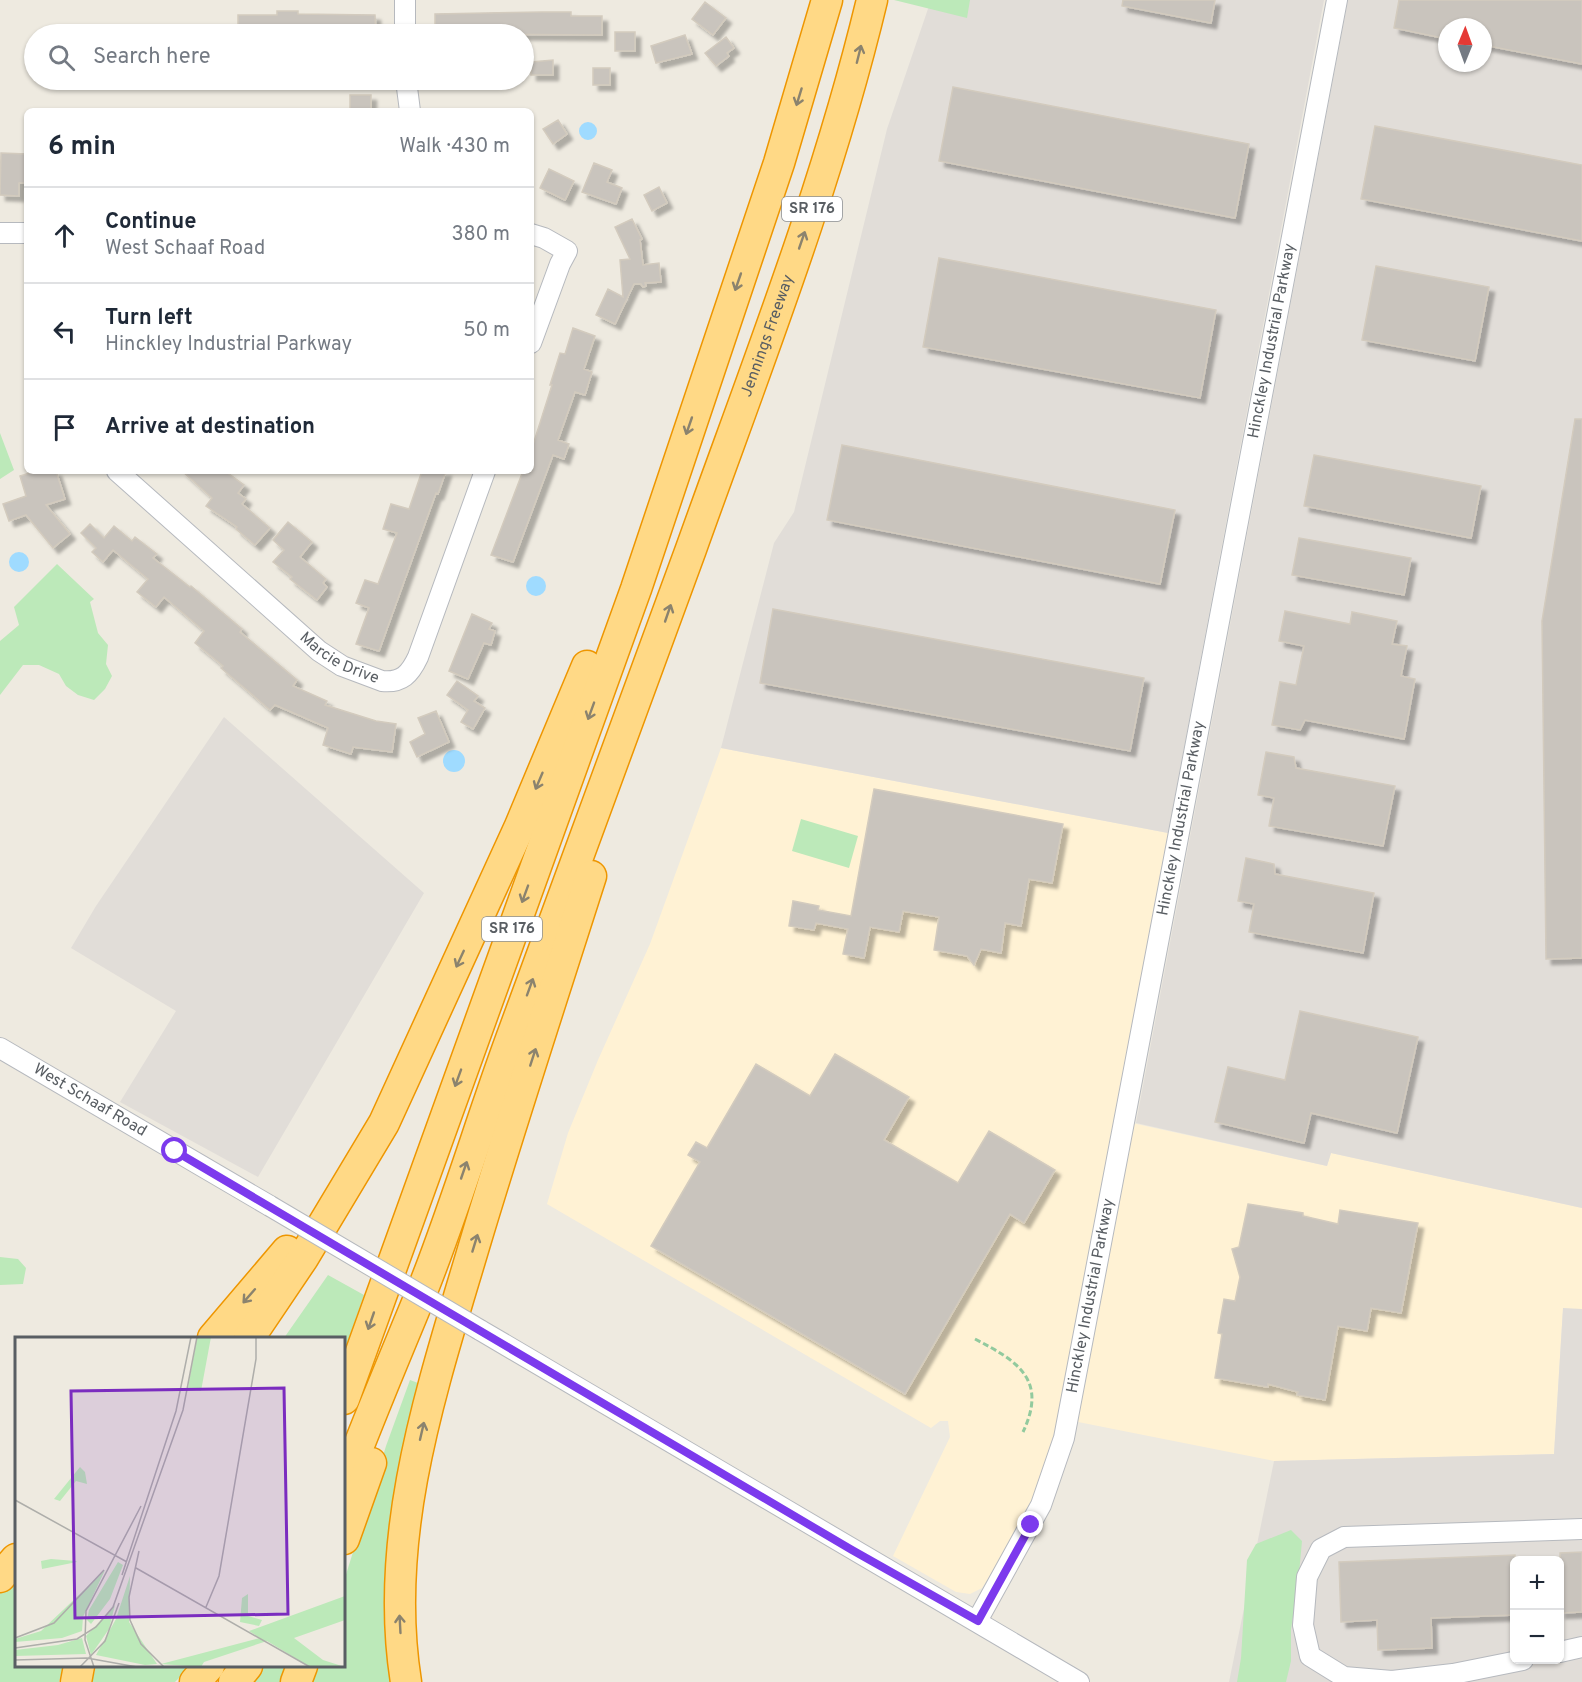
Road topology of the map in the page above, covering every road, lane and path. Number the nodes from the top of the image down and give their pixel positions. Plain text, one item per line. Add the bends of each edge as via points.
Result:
1 (405, 0) edge
2 (827, 0) edge
3 (872, 0) edge
4 (1338, 0) edge
5 (405, 24) edge
6 (407, 90) edge
7 (410, 108) edge
8 (0, 234) edge
9 (24, 234) edge
10 (534, 235) edge
11 (534, 335) edge
12 (678, 457) junction
13 (120, 474) edge
14 (484, 474) edge
15 (649, 668) junction
16 (432, 1020) junction
17 (0, 1048) edge
18 (424, 1285) junction
19 (214, 1337) edge
20 (250, 1337) edge
21 (975, 1339) dead end
22 (345, 1396) edge
23 (1023, 1432) dead end
24 (345, 1481) edge
25 (1582, 1529) edge
26 (345, 1536) edge
27 (15, 1560) edge
28 (0, 1577) edge
29 (978, 1621) junction
30 (1582, 1647) edge
31 (1564, 1651) edge
32 (1510, 1662) edge
33 (80, 1667) edge
34 (207, 1667) edge
35 (245, 1667) edge
36 (301, 1667) edge
37 (76, 1682) edge
38 (195, 1682) edge
39 (234, 1682) edge
40 (296, 1682) edge
41 (406, 1682) edge
42 (1079, 1682) edge

1 - 5 street
2 -> 12 highway, SR 176 via 778,163
15 -> 3 highway, Jennings Freeway / SR 176 via 828,163 855,75
4 - 29 street, Hinckley Industrial Parkway via 1064,1438 1041,1505
6 - 7 street
8 - 9 street
10 - 11 street via 567,251
12 -> 16 highway
12 -> 22 highway, SR 176 via 636,589
13 - 14 street, Marcie Drive via 329,660 392,682 407,676 418,657
18 -> 15 highway, SR 176 via 511,1037
41 -> 15 highway via 400,1568 413,1474 430,1399 517,1105 626,766
16 -> 19 highway via 324,1202 277,1265
16 - 20 highway via 379,1132
17 - 29 street, West Schaaf Road, bridge
18 - 24 highway, SR 176
18 - 26 highway via 387,1417
21 - 23 path via 1012,1359 1023,1372 1032,1407
25 - 32 street via 1344,1537 1321,1549 1307,1577 1304,1625 1310,1656 1344,1677 1392,1681
27 - 28 highway
29 - 42 street, West Schaaf Road
30 - 31 street
33 - 37 highway
34 - 38 highway
35 - 39 highway
36 - 40 highway

